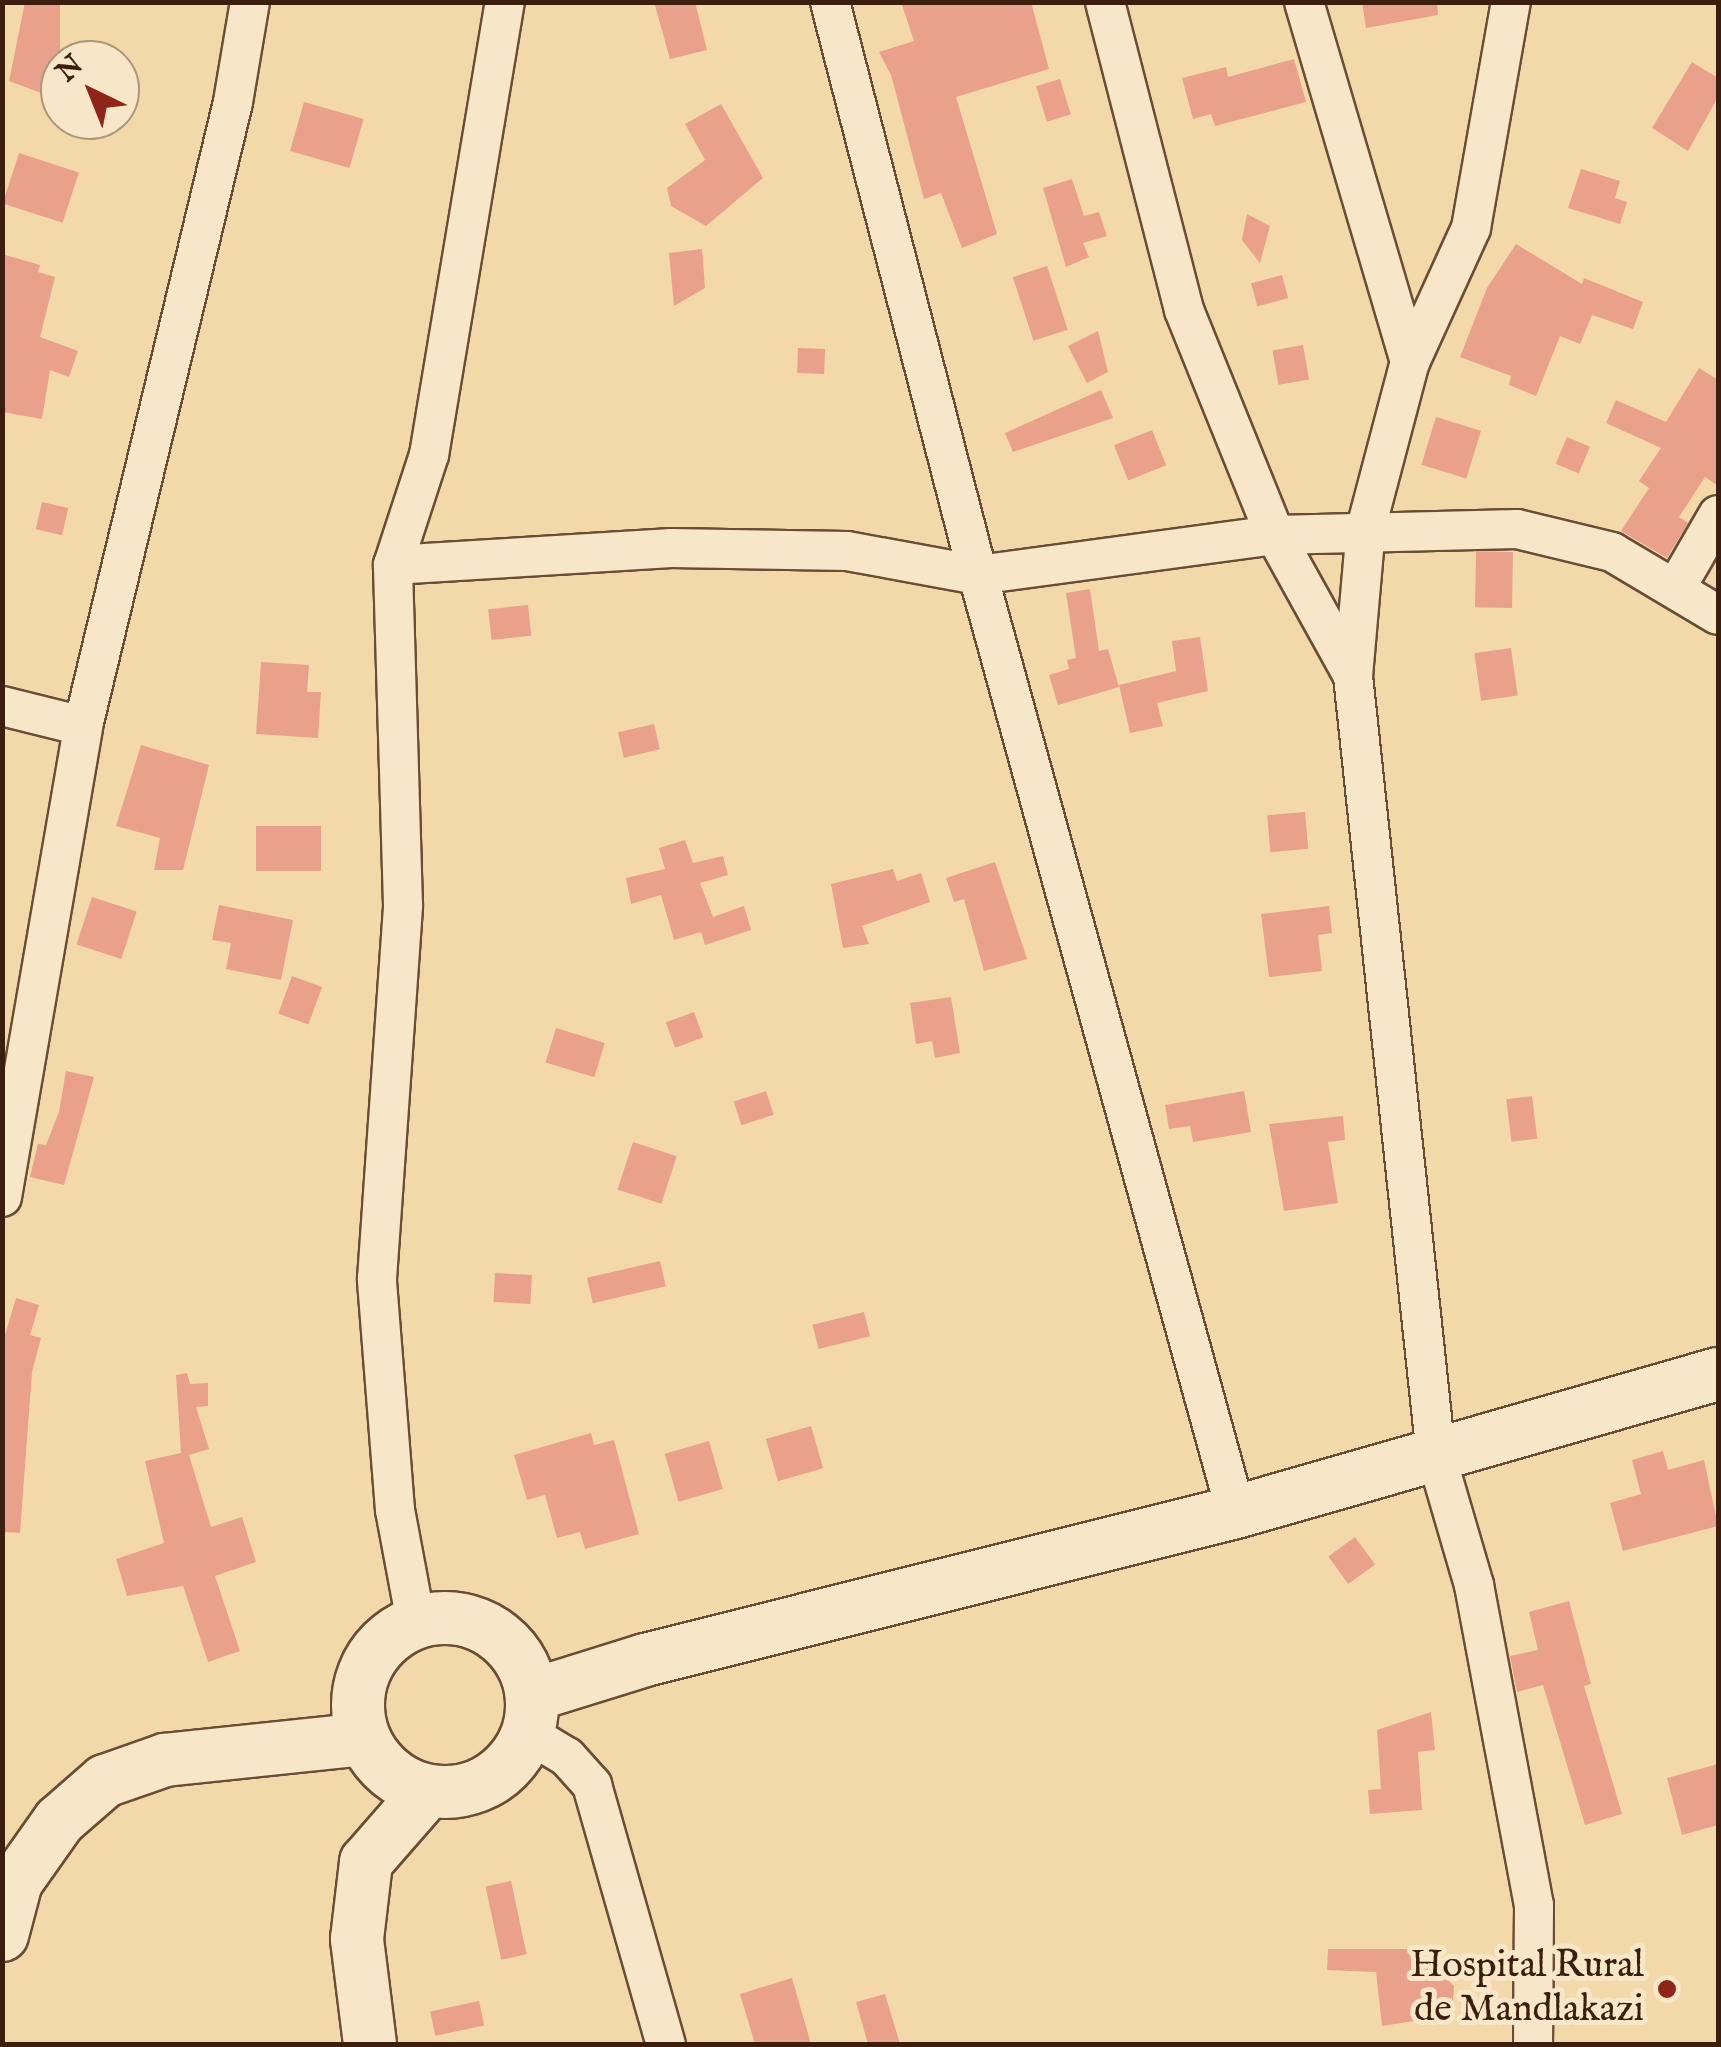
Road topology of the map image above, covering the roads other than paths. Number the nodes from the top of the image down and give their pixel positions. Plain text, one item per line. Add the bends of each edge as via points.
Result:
1 (250, 2) edge
2 (505, 2) edge
3 (830, 2) edge
4 (1105, 2) edge
5 (1304, 2) edge
6 (1511, 2) edge
7 (1410, 362) junction
8 (1718, 515) edge
9 (1366, 528) junction
10 (1275, 535) junction
11 (393, 565) junction
12 (978, 575) junction
13 (1677, 586) junction
14 (1718, 616) edge
15 (1353, 676) junction
16 (2, 706) edge
17 (83, 726) junction
18 (2, 1198) edge
19 (1718, 1374) edge
20 (1436, 1455) junction
21 (1236, 1512) junction
22 (416, 1622) junction
23 (532, 1714) junction
24 (364, 1740) junction
25 (428, 1791) junction
26 (2, 1936) edge
27 (370, 2044) edge
28 (666, 2044) edge
29 (1533, 2044) edge

1 - 17 street via 233,102
2 - 11 street via 429,455
3 - 12 street
4 - 10 street via 1184,310
5 - 7 street
6 - 7 street via 1471,228
7 - 9 street
8 - 13 street
9 - 10 street
9 - 13 street via 1564,536
9 - 15 street
10 - 12 street
10 - 15 street
11 - 12 street via 672,548 847,552
11 - 22 street via 403,905 377,1278 396,1510
12 - 21 street
13 - 14 street
15 - 20 street
16 - 17 street
17 - 18 street
19 - 20 street
20 - 21 street
20 - 29 street via 1474,1584 1534,1905
21 - 23 street via 645,1660
22 - 23 street via 460,1620 501,1637
22 - 24 street via 391,1636 360,1683
23 - 25 street via 499,1774 453,1792
23 - 28 street via 592,1785
24 - 25 street via 379,1763
24 - 26 street via 164,1760 105,1781 59,1821 16,1882
25 - 27 street via 366,1862 358,1938

